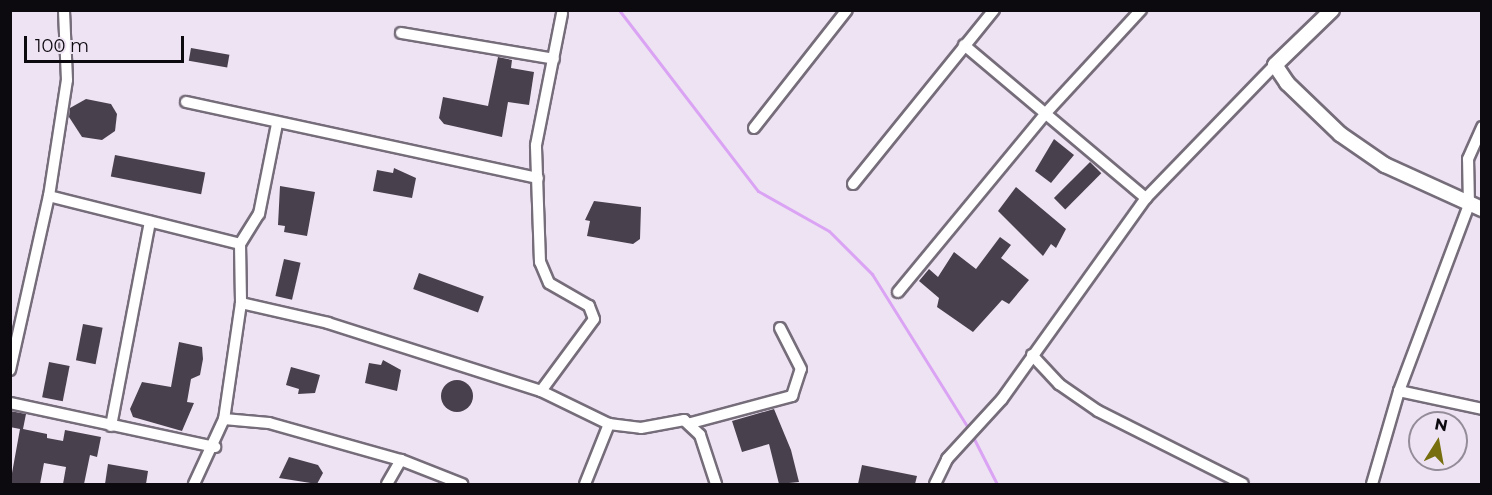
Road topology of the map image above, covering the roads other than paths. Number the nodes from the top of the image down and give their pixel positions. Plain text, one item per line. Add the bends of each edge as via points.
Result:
1 (64, 10) edge
2 (847, 10) edge
3 (994, 10) edge
4 (1141, 10) edge
5 (1332, 10) edge
6 (562, 14) dead end
7 (401, 33) dead end
8 (964, 45) junction
9 (554, 58) junction
10 (1275, 64) junction
11 (186, 102) dead end
12 (1045, 114) junction
13 (277, 124) junction
14 (1482, 127) edge
15 (754, 128) dead end
16 (538, 178) junction
17 (853, 184) dead end
18 (49, 196) junction
19 (1146, 198) junction
20 (1475, 207) edge
21 (150, 222) junction
22 (240, 244) junction
23 (898, 292) dead end
24 (241, 303) junction
25 (780, 328) dead end
26 (1032, 355) junction
27 (10, 370) edge
28 (541, 391) junction
29 (1399, 391) junction
30 (10, 403) edge
31 (1482, 409) edge
32 (224, 419) junction
33 (691, 423) junction
34 (609, 424) junction
35 (111, 426) junction
36 (215, 447) junction
37 (401, 460) junction
38 (194, 484) edge
39 (387, 484) edge
40 (462, 484) edge
41 (585, 484) edge
42 (716, 484) edge
43 (935, 484) edge
44 (1244, 484) edge
45 (1372, 484) edge

1 - 18 street via 67,80
2 - 15 street
3 - 8 street
4 - 12 street
5 - 10 street
6 - 9 street
7 - 9 street
8 - 12 street
8 - 17 street
9 - 16 street via 536,144
10 - 19 street
10 - 20 street via 1308,107 1340,134 1385,165
11 - 13 street
12 - 19 street
12 - 23 street
13 - 16 street
13 - 22 street via 259,214
14 - 20 street via 1468,159
16 - 28 street via 542,273 549,283 589,306 594,319
18 - 21 street
18 - 27 street
19 - 26 street
20 - 29 street
21 - 22 street
21 - 35 street
22 - 24 street
24 - 28 street via 328,323
24 - 32 street
25 - 33 street via 801,369 792,396
26 - 43 street via 1002,399 970,430
26 - 44 street via 1059,384 1098,411
28 - 34 street
29 - 31 street
29 - 45 street
30 - 35 street
32 - 36 street
32 - 37 street via 269,423
33 - 34 street via 673,420 641,428
33 - 42 street
34 - 41 street
35 - 36 street
36 - 38 street
37 - 39 street
37 - 40 street

